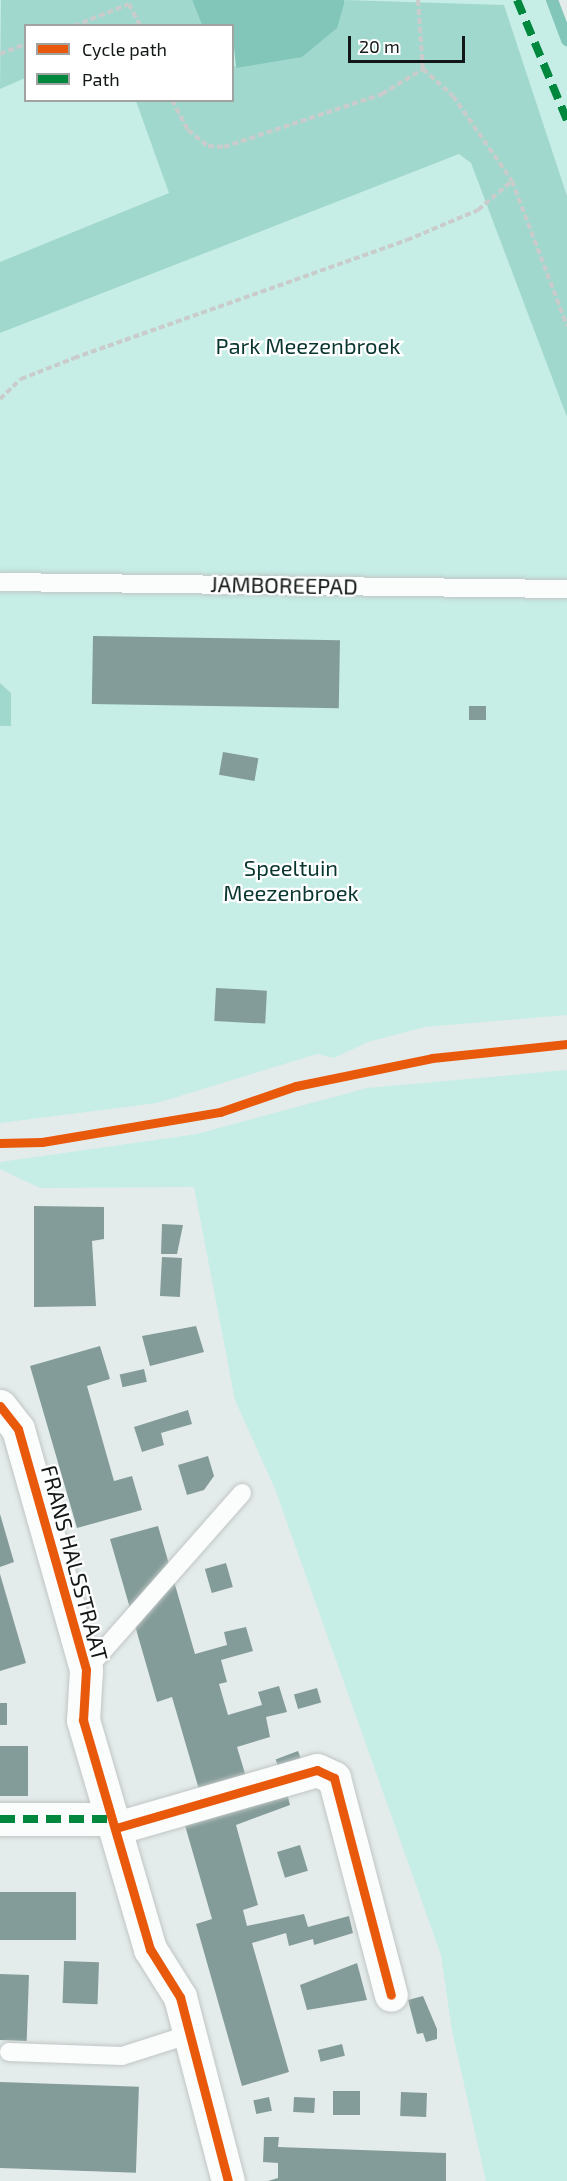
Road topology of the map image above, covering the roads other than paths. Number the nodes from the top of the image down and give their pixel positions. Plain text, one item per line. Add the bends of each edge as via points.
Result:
1 (0, 582) edge
2 (567, 589) edge
3 (0, 1406) edge
4 (242, 1493) dead end
5 (86, 1670) junction
6 (0, 1819) edge
7 (115, 1823) junction
8 (391, 1995) dead end
9 (191, 2034) junction
10 (9, 2052) dead end
11 (228, 2181) edge

1 - 2 lane, JAMBOREEPAD
3 - 5 street, FRANS HALSSTRAAT via 18,1429
4 - 5 lane
5 - 7 street, FRANS HALSSTRAAT via 83,1720
6 - 7 street
7 - 8 street via 317,1770 334,1778
7 - 9 street, FRANS HALSSTRAAT via 150,1949 180,1997
9 - 10 lane via 122,2056
9 - 11 street, FRANS HALSSTRAAT

